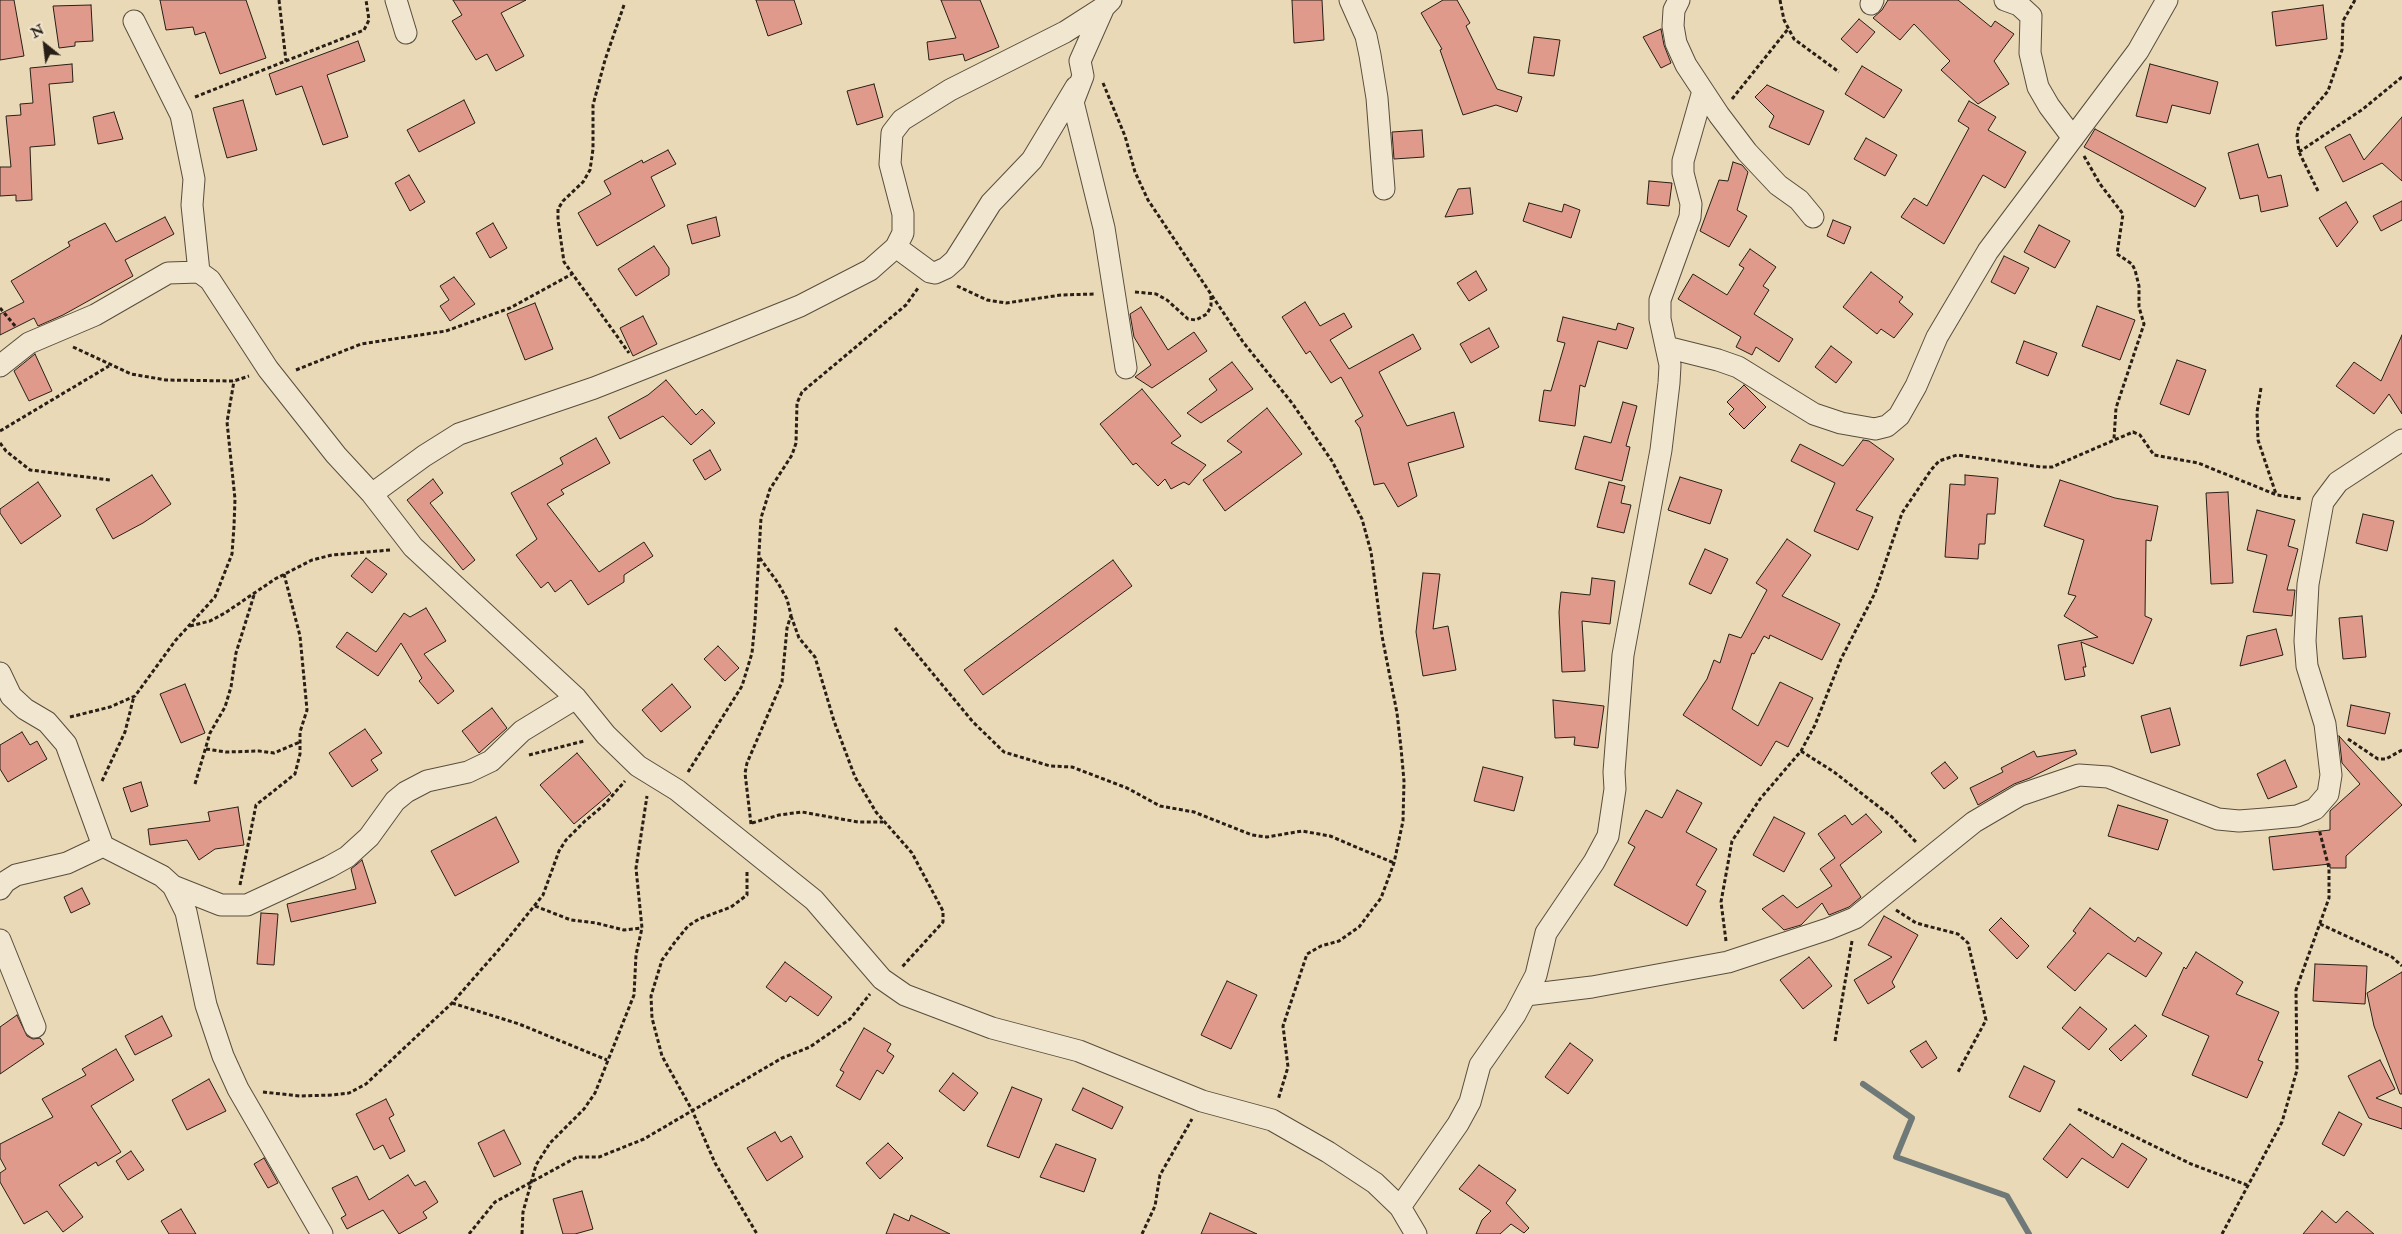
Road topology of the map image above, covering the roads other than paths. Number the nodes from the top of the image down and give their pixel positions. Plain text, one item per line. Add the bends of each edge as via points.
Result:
1 (396, 0) edge
2 (1350, 0) edge
3 (1679, 0) edge
4 (2005, 0) edge
5 (2167, 0) edge
6 (1108, 3) edge
7 (134, 22) dead end
8 (406, 33) dead end
9 (1091, 77) junction
10 (1703, 91) junction
11 (2073, 138) junction
12 (1384, 189) dead end
13 (1813, 217) dead end
14 (896, 247) junction
15 (199, 272) junction
16 (1666, 348) junction
17 (0, 366) edge
18 (1126, 368) dead end
19 (2402, 440) edge
20 (372, 494) junction
21 (0, 673) edge
22 (576, 698) junction
23 (103, 846) junction
24 (173, 886) junction
25 (0, 889) edge
26 (0, 940) edge
27 (1526, 995) junction
28 (35, 1027) dead end
29 (1400, 1207) junction
30 (322, 1234) edge
31 (1416, 1234) edge

1 - 8 street
2 - 12 street via 1366,36 1370,55
3 - 10 street via 1674,10 1676,43
4 - 11 street via 2019,5 2031,16 2030,53 2038,87
5 - 11 street via 2138,52
6 - 9 street via 1080,61
6 - 14 street via 902,120 892,133 890,164 903,214 903,233
7 - 15 street via 180,111 194,179 192,205
9 - 14 street via 1032,160 991,203 955,260 946,268 933,272
9 - 18 street via 1073,102 1104,228
10 - 13 street via 1764,171 1778,186 1799,200
10 - 16 street via 1683,161 1691,204 1690,217 1660,300
11 - 16 street via 1988,251 1937,337 1899,416 1887,426 1875,429 1841,424 1814,414 1738,367
14 - 20 street via 870,270 800,306 594,388 459,434
15 - 17 street via 168,273 95,315 29,343
15 - 20 street via 210,280 270,373
16 - 27 street via 1670,365 1666,411 1623,655 1613,814 1608,836 1594,862 1546,933 1536,975
19 - 27 street via 2338,482 2322,502 2308,584 2306,641 2307,666 2325,724 2331,775 2328,794 2315,809 2297,816 2239,821 2218,819 2108,777 2079,775 2020,796 1974,822 1855,918 1828,929 1728,962 1592,987
20 - 22 street via 413,547
21 - 23 street via 11,696 47,722 66,744
22 - 24 street via 522,730 491,761 468,772 427,781 415,787 395,801 369,837 347,857 247,905 221,905
22 - 29 street via 606,735 645,771 677,790 814,900 882,979 904,995 992,1028 1080,1051 1202,1101 1272,1120 1375,1183
23 - 24 street via 162,876
23 - 25 street via 67,864 16,875
24 - 30 street via 186,912 206,1005 223,1056 238,1089
26 - 28 street
27 - 29 street via 1480,1065 1470,1102 1458,1124
29 - 31 street

